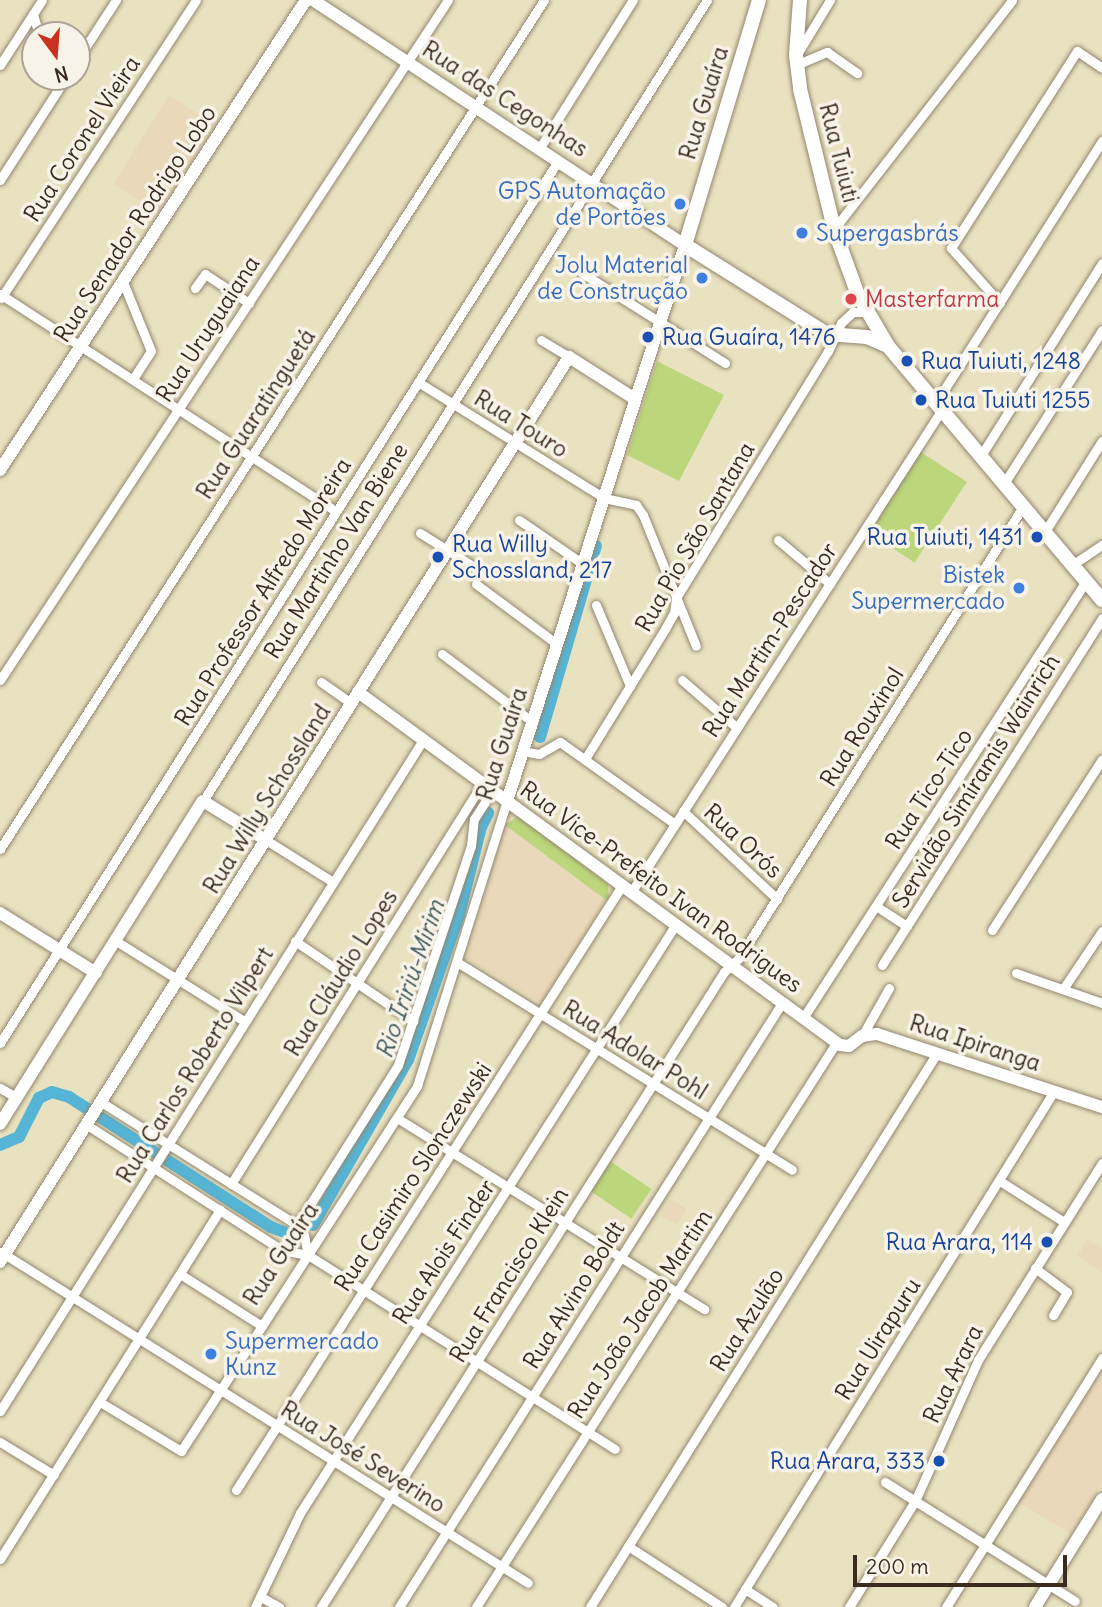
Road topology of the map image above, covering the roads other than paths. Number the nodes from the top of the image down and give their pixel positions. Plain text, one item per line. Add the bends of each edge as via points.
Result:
1 (42, 0) edge
2 (116, 0) edge
3 (196, 0) edge
4 (306, 0) edge
5 (313, 0) edge
6 (448, 0) edge
7 (544, 0) edge
8 (633, 0) edge
9 (708, 0) edge
10 (759, 0) edge
11 (800, 0) edge
12 (830, 0) edge
13 (1012, 0) edge
14 (33, 14) junction
15 (35, 21) edge
16 (91, 38) edge
17 (796, 60) junction
18 (407, 62) junction
19 (0, 65) edge
20 (1102, 68) edge
21 (857, 73) dead end
22 (57, 91) edge
23 (475, 107) junction
24 (1102, 142) edge
25 (539, 149) junction
26 (558, 161) junction
27 (0, 180) edge
28 (591, 183) junction
29 (834, 229) junction
30 (685, 244) junction
31 (1102, 263) edge
32 (582, 273) dead end
33 (123, 282) junction
34 (195, 288) dead end
35 (1, 296) edge
36 (249, 303) junction
37 (1000, 303) junction
38 (867, 312) junction
39 (660, 322) junction
40 (1102, 330) edge
41 (834, 336) junction
42 (853, 336) junction
43 (541, 340) dead end
44 (81, 346) junction
45 (888, 346) junction
46 (569, 357) junction
47 (725, 363) dead end
48 (133, 380) junction
49 (418, 382) junction
50 (635, 399) junction
51 (453, 404) junction
52 (938, 407) junction
53 (178, 409) junction
54 (1102, 442) edge
55 (515, 443) junction
56 (251, 456) junction
57 (980, 457) junction
58 (0, 470) edge
59 (1003, 485) junction
60 (604, 498) junction
61 (1022, 508) junction
62 (336, 511) junction
63 (519, 520) dead end
64 (420, 533) dead end
65 (1044, 533) junction
66 (778, 540) dead end
67 (1102, 545) edge
68 (447, 550) junction
69 (583, 564) junction
70 (1072, 565) junction
71 (476, 568) dead end
72 (1086, 581) junction
73 (475, 584) dead end
74 (830, 584) junction
75 (676, 598) junction
76 (1102, 600) edge
77 (596, 605) dead end
78 (1102, 618) edge
79 (557, 644) junction
80 (696, 646) dead end
81 (442, 654) dead end
82 (0, 680) edge
83 (682, 681) dead end
84 (321, 682) dead end
85 (630, 686) junction
86 (355, 698) junction
87 (533, 722) junction
88 (737, 727) junction
89 (423, 740) junction
90 (523, 751) junction
91 (585, 759) junction
92 (1102, 759) edge
93 (488, 787) junction
94 (203, 801) junction
95 (507, 801) junction
96 (683, 811) junction
97 (675, 824) junction
98 (266, 840) junction
99 (0, 849) edge
100 (333, 881) junction
101 (627, 888) junction
102 (777, 899) junction
103 (876, 906) junction
104 (0, 913) edge
105 (676, 924) junction
106 (907, 926) junction
107 (992, 930) dead end
108 (1102, 931) edge
109 (116, 941) junction
110 (295, 941) junction
111 (59, 950) junction
112 (457, 962) junction
113 (731, 965) junction
114 (882, 965) dead end
115 (96, 973) junction
116 (1016, 973) dead end
117 (178, 980) junction
118 (358, 983) junction
119 (889, 988) dead end
120 (1063, 989) junction
121 (782, 1003) junction
122 (1102, 1003) edge
123 (540, 1014) junction
124 (803, 1018) junction
125 (244, 1021) junction
126 (413, 1021) junction
127 (862, 1036) junction
128 (0, 1043) edge
129 (836, 1043) junction
130 (597, 1049) junction
131 (937, 1053) junction
132 (653, 1084) junction
133 (0, 1088) edge
134 (1054, 1091) junction
135 (17, 1098) junction
136 (1102, 1107) edge
137 (94, 1114) junction
138 (397, 1118) junction
139 (709, 1118) junction
140 (0, 1124) edge
141 (165, 1147) junction
142 (452, 1152) junction
143 (765, 1153) junction
144 (1102, 1163) edge
145 (154, 1165) junction
146 (792, 1170) dead end
147 (1000, 1181) junction
148 (231, 1184) junction
149 (509, 1187) junction
150 (220, 1210) junction
151 (565, 1222) junction
152 (1064, 1222) junction
153 (297, 1226) junction
154 (308, 1255) junction
155 (2, 1256) edge
156 (621, 1257) junction
157 (1035, 1268) junction
158 (180, 1274) junction
159 (364, 1290) junction
160 (677, 1292) junction
161 (72, 1297) junction
162 (704, 1309) dead end
163 (1053, 1315) dead end
164 (262, 1326) junction
165 (420, 1326) junction
166 (139, 1339) junction
167 (1102, 1358) edge
168 (477, 1362) junction
169 (220, 1390) junction
170 (532, 1397) junction
171 (100, 1402) junction
172 (0, 1411) edge
173 (277, 1426) junction
174 (587, 1432) junction
175 (0, 1442) edge
176 (615, 1449) dead end
177 (334, 1461) junction
178 (54, 1475) junction
179 (885, 1482) dead end
180 (236, 1490) dead end
181 (391, 1497) junction
182 (1102, 1499) edge
183 (915, 1501) junction
184 (447, 1532) junction
185 (985, 1545) junction
186 (628, 1546) junction
187 (0, 1559) edge
188 (501, 1566) junction
189 (528, 1583) dead end
190 (1049, 1584) junction
191 (745, 1590) junction
192 (261, 1597) junction
193 (1075, 1601) dead end
194 (255, 1607) edge
195 (279, 1607) edge
196 (321, 1607) edge
197 (399, 1607) edge
198 (476, 1607) edge
199 (590, 1607) edge
200 (722, 1607) edge
201 (734, 1607) edge
202 (773, 1607) edge
203 (849, 1607) edge
204 (946, 1607) edge
205 (1035, 1607) edge

1 - 14 street
2 - 16 street
3 - 35 street, Rua Coronel Vieira
4 - 33 street, Rua Senador Rodrigo Lobo
5 - 18 street, Rua das Cegonhas
6 - 18 street, Rua Uruguaiana
7 - 23 street, Rua Guaratinguetá
8 - 25 street
9 - 28 street, Rua Martinho Van Biene
10 - 30 main road, Rua Guaíra
11 - 17 main road, Rua Tuiuti
12 - 17 street
13 - 29 street
14 - 15 street
14 - 19 street
17 - 21 street via 827,52
17 - 29 main road, Rua Tuiuti
18 - 23 street, Rua das Cegonhas
18 - 36 street, Rua Uruguaiana
20 - 37 street via 1077,51 951,248
22 - 27 street
23 - 25 street, Rua das Cegonhas
23 - 56 street, Rua Guaratinguetá
24 - 37 street, Rua Martim-Pescador
25 - 26 street, Rua das Cegonhas
26 - 28 street, Rua das Cegonhas
26 - 49 street, Rua Professor Alfredo Moreira
28 - 30 street, Rua das Cegonhas
28 - 51 street, Rua Martinho Van Biene
29 - 38 main road, Rua Tuiuti
30 - 39 street, Rua Guaíra
30 - 41 main road, Rua das Cegonhas
31 - 57 street
32 - 39 street
33 - 44 street, Rua Senador Rodrigo Lobo
33 - 48 street via 151,351
34 - 36 street via 205,274
35 - 44 street
36 - 53 street, Rua Uruguaiana
37 - 52 street, Rua Martim-Pescador
38 - 41 street, Rua Pio São Santana via 848,314
38 - 42 main road via 864,326
38 - 45 main road, Rua Tuiuti
39 - 47 street
39 - 50 street, Rua Guaíra
40 - 59 street
41 - 42 main road, Rua das Cegonhas
41 - 75 street, Rua Pio São Santana
42 - 45 main road
43 - 46 street
44 - 48 street
44 - 58 street, Rua Senador Rodrigo Lobo
45 - 52 main road, Rua Tuiuti
46 - 50 street
46 - 55 street, Rua Willy Schossland
48 - 53 street
49 - 51 street, Rua Touro
49 - 62 street, Rua Professor Alfredo Moreira
50 - 60 street, Rua Guaíra
51 - 55 street, Rua Touro
51 - 94 street, Rua Martinho Van Biene
52 - 57 main road, Rua Tuiuti
52 - 74 street, Rua Martim-Pescador
53 - 56 street
53 - 82 street, Rua Uruguaiana
54 - 65 street
55 - 60 street, Rua Touro
55 - 68 street, Rua Willy Schossland
56 - 62 street
56 - 99 street, Rua Guaratinguetá
57 - 59 main road, Rua Tuiuti
59 - 61 main road, Rua Tuiuti
60 - 69 street, Rua Guaíra
60 - 75 street, Rua Touro via 631,502 640,510
61 - 65 main road, Rua Tuiuti
61 - 102 street, Rua Rouxinol
62 - 111 street, Rua Professor Alfredo Moreira
63 - 69 street
64 - 68 street
65 - 70 main road, Rua Tuiuti
66 - 74 street
67 - 70 street
68 - 71 street
68 - 86 street, Rua Willy Schossland
69 - 79 street, Rua Guaíra
70 - 72 main road, Rua Tuiuti
72 - 76 main road, Rua Tuiuti
72 - 103 street, Rua Tico-Tico
73 - 79 street
74 - 88 street, Rua Martim-Pescador
75 - 80 street, Rua Touro
75 - 85 street, Rua Pio São Santana via 670,621
77 - 85 street
78 - 106 street, Servidão Simíramis Wainrich
79 - 87 street, Rua Guaíra
81 - 87 street
83 - 88 street
84 - 86 street
85 - 91 street, Rua Pio São Santana
86 - 89 street, Rua Vice-Prefeito Ivan Rodrigues
86 - 98 street, Rua Willy Schossland
87 - 90 street, Rua Guaíra
88 - 96 street, Rua Martim-Pescador
89 - 93 street, Rua Vice-Prefeito Ivan Rodrigues
89 - 100 street, Rua Carlos Roberto Vilpert
90 - 91 street via 539,754 560,742
90 - 95 street, Rua Guaíra
91 - 97 street
92 - 107 street
93 - 95 street, Rua Vice-Prefeito Ivan Rodrigues
93 - 118 street, Rua Cláudio Lopes
93 - 126 street
94 - 98 street
94 - 109 street, Rua Martinho Van Biene
95 - 101 street, Rua Vice-Prefeito Ivan Rodrigues
95 - 112 street, Rua Guaíra
96 - 97 street, Rua Martim-Pescador
96 - 102 street, Rua Orós
97 - 101 street, Rua Martim-Pescador
98 - 100 street
98 - 117 street, Rua Willy Schossland
100 - 110 street, Rua Carlos Roberto Vilpert
101 - 105 street, Rua Vice-Prefeito Ivan Rodrigues
101 - 123 street, Rua Casimiro Slonczewski
102 - 113 street, Rua Rouxinol
103 - 106 street
103 - 124 street, Rua Tico-Tico
104 - 111 street
105 - 113 street, Rua Vice-Prefeito Ivan Rodrigues
105 - 130 street, Rua Alois Finder
106 - 114 street, Servidão Simíramis Wainrich
108 - 120 street
109 - 115 street, Rua Martinho Van Biene
109 - 117 street
110 - 118 street
110 - 125 street, Rua Carlos Roberto Vilpert
111 - 115 street
111 - 128 street, Rua Professor Alfredo Moreira
112 - 123 street, Rua Adolar Pohl
112 - 138 street, Rua Guaíra via 422,1075
113 - 121 street, Rua Vice-Prefeito Ivan Rodrigues
113 - 132 street, Rua Francisco Klein
115 - 135 street, Rua Martinho Van Biene
116 - 120 street
117 - 125 street
117 - 137 street, Rua Willy Schossland
118 - 126 street
118 - 148 street, Rua Cláudio Lopes
119 - 127 street
120 - 122 street
121 - 124 street, Rua Vice-Prefeito Ivan Rodrigues
121 - 139 street, Rua Alvino Boldt
123 - 130 street, Rua Adolar Pohl
123 - 142 street, Rua Casimiro Slonczewski
124 - 129 street, Rua Vice-Prefeito Ivan Rodrigues
125 - 141 street, Rua Carlos Roberto Vilpert
126 - 153 street via 398,1065
127 - 129 street, Rua Ipiranga via 849,1046
127 - 131 street, Rua Ipiranga via 877,1034
129 - 143 street, Rua João Jacob Martim
130 - 132 street, Rua Adolar Pohl
130 - 149 street, Rua Alois Finder
131 - 134 street, Rua Ipiranga
131 - 186 street, Rua Azulão
132 - 139 street, Rua Adolar Pohl
132 - 151 street, Rua Francisco Klein
133 - 135 street
134 - 136 street, Rua Ipiranga
134 - 147 street, Rua Uirapuru
135 - 140 street, Rua Martinho Van Biene
137 - 141 street
137 - 145 street
137 - 155 street, Rua Willy Schossland
138 - 142 street
138 - 154 street, Rua Guaíra
139 - 143 street, Rua Adolar Pohl
139 - 156 street, Rua Alvino Boldt
141 - 145 street, Rua Carlos Roberto Vilpert
141 - 148 street
142 - 149 street
142 - 159 street, Rua Casimiro Slonczewski
143 - 146 street, Rua Adolar Pohl
143 - 160 street, Rua João Jacob Martim
144 - 152 street, Rua Arara
145 - 150 street
145 - 161 street, Rua Carlos Roberto Vilpert
147 - 152 street
147 - 191 street, Rua Uirapuru
148 - 153 street
149 - 151 street
149 - 165 street, Rua Alois Finder
150 - 154 street via 282,1250
150 - 158 street
151 - 156 street
151 - 168 street, Rua Francisco Klein
152 - 157 street, Rua Arara
153 - 154 street
154 - 159 street
154 - 164 street, Rua Guaíra
155 - 161 street, Rua José Severino
156 - 160 street
156 - 170 street, Rua Alvino Boldt
157 - 163 street via 1067,1292
157 - 183 street, Rua Arara via 974,1367
158 - 164 street
158 - 166 street
159 - 165 street
159 - 173 street, Rua Casimiro Slonczewski
160 - 162 street
160 - 174 street, Rua João Jacob Martim
161 - 166 street, Rua José Severino
161 - 172 street, Rua Carlos Roberto Vilpert
164 - 169 street, Rua Guaíra
165 - 168 street
165 - 177 street, Rua Alois Finder
166 - 169 street, Rua José Severino
166 - 171 street
167 - 185 street
168 - 170 street
168 - 181 street, Rua Francisco Klein
169 - 171 street, Rua Guaíra via 181,1451
169 - 173 street, Rua José Severino
170 - 174 street
170 - 184 street, Rua Alvino Boldt
171 - 178 street
173 - 177 street, Rua José Severino
173 - 180 street, Rua Casimiro Slonczewski
174 - 176 street
174 - 188 street, Rua João Jacob Martim
175 - 178 street
177 - 181 street, Rua José Severino
177 - 192 street, Rua Alois Finder via 294,1524
178 - 187 street
179 - 183 street
181 - 184 street, Rua José Severino
181 - 196 street, Rua Francisco Klein
182 - 190 street
183 - 185 street
183 - 203 street, Rua Arara
184 - 188 street, Rua José Severino
184 - 197 street, Rua Alvino Boldt
185 - 190 street
185 - 204 street
186 - 199 street, Rua Azulão
186 - 200 street
188 - 189 street, Rua José Severino
188 - 198 street, Rua João Jacob Martim
190 - 193 street
190 - 205 street
191 - 201 street, Rua Uirapuru
191 - 202 street
192 - 194 street, Rua Alois Finder
192 - 195 street

